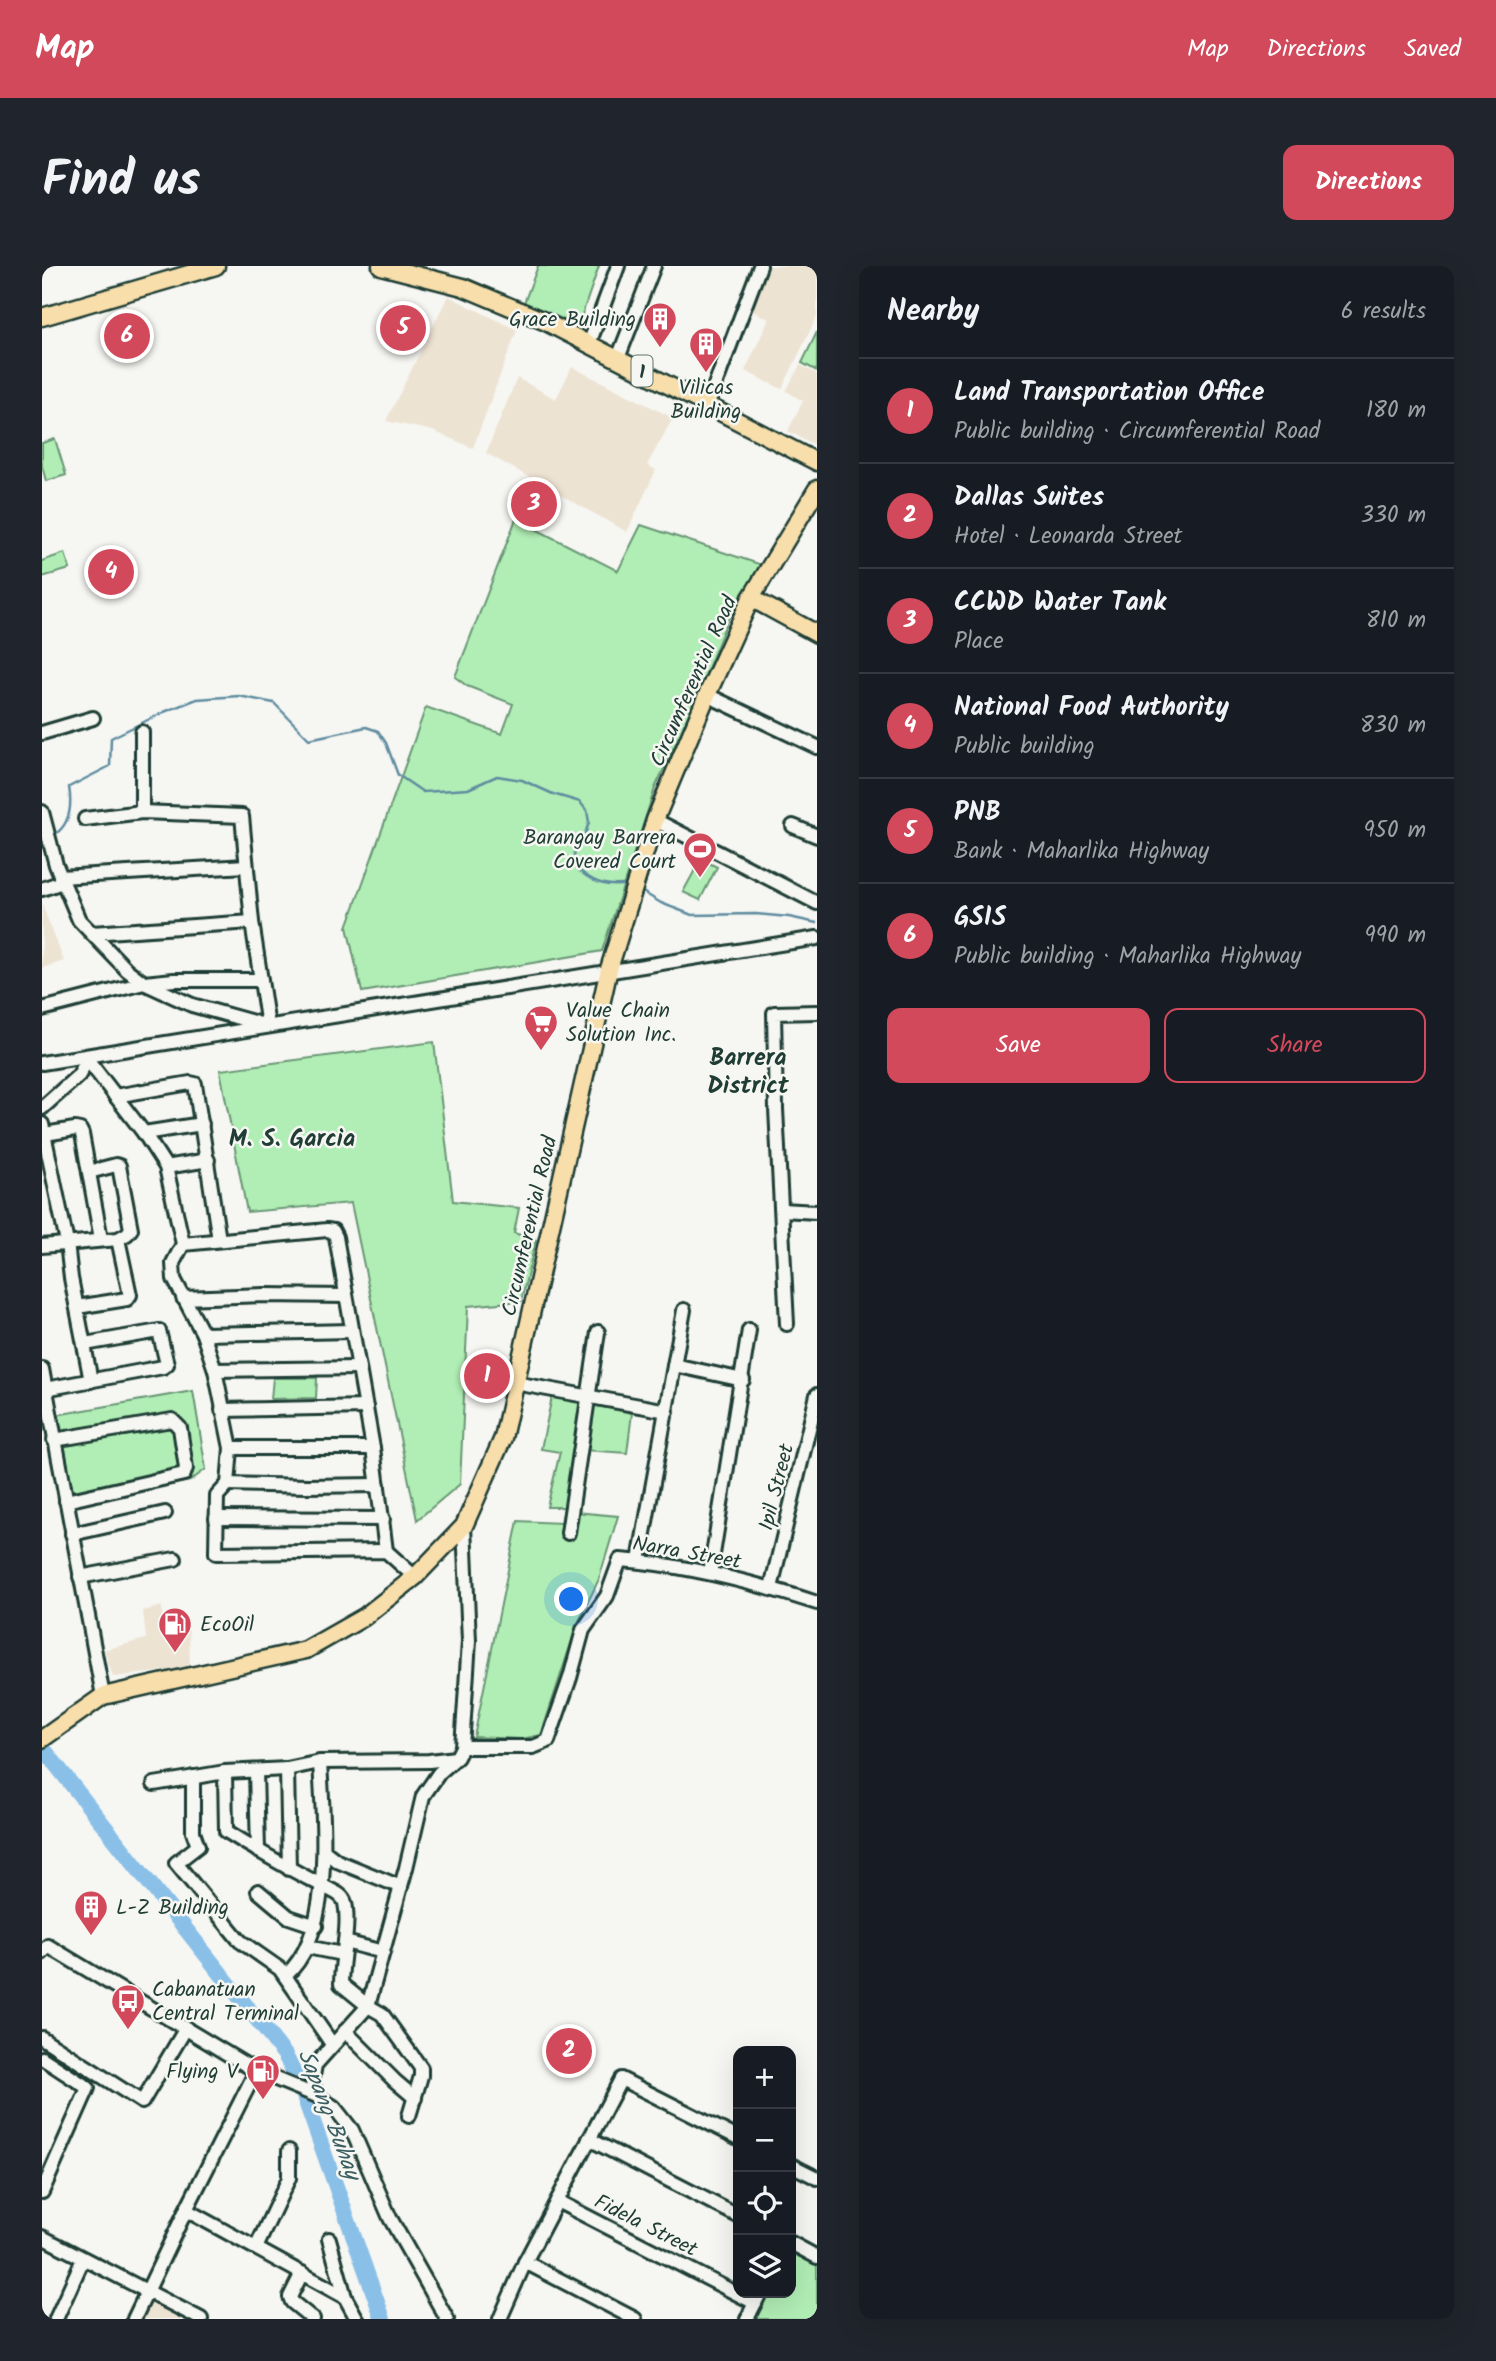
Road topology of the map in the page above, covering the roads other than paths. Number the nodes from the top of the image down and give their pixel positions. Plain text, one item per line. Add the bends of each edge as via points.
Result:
1 (216, 266) edge
2 (381, 266) edge
3 (449, 266) edge
4 (618, 266) edge
5 (654, 266) edge
6 (760, 266) edge
7 (463, 287) junction
8 (42, 317) edge
9 (589, 344) junction
10 (618, 358) junction
11 (708, 404) junction
12 (817, 462) edge
13 (817, 489) edge
14 (751, 598) junction
15 (817, 634) edge
16 (707, 695) junction
17 (93, 718) dead end
18 (142, 732) dead end
19 (42, 733) edge
20 (817, 747) edge
21 (42, 812) edge
22 (142, 812) junction
23 (85, 819) dead end
24 (656, 820) junction
25 (793, 826) dead end
26 (817, 836) edge
27 (246, 866) junction
28 (61, 879) junction
29 (42, 889) edge
30 (817, 903) edge
31 (252, 922) junction
32 (92, 933) junction
33 (817, 938) edge
34 (609, 969) junction
35 (261, 980) junction
36 (144, 983) junction
37 (42, 1009) edge
38 (817, 1012) edge
39 (268, 1026) junction
40 (88, 1058) junction
41 (42, 1063) edge
42 (116, 1096) junction
43 (42, 1108) edge
44 (202, 1124) junction
45 (43, 1129) edge
46 (144, 1133) junction
47 (208, 1160) junction
48 (166, 1167) junction
49 (89, 1172) junction
50 (782, 1210) junction
51 (817, 1212) edge
52 (100, 1239) junction
53 (118, 1239) junction
54 (219, 1240) junction
55 (67, 1243) junction
56 (183, 1244) junction
57 (42, 1246) edge
58 (345, 1296) junction
59 (183, 1298) junction
60 (77, 1307) junction
61 (684, 1310) dead end
62 (787, 1324) dead end
63 (749, 1330) dead end
64 (352, 1331) junction
65 (598, 1332) dead end
66 (203, 1334) junction
67 (85, 1344) junction
68 (674, 1365) junction
69 (359, 1368) junction
70 (42, 1369) edge
71 (215, 1370) junction
72 (743, 1380) junction
73 (91, 1381) junction
74 (515, 1383) junction
75 (45, 1389) junction
76 (817, 1395) edge
77 (589, 1397) junction
78 (817, 1402) edge
79 (366, 1407) junction
80 (222, 1410) junction
81 (667, 1411) junction
82 (54, 1440) junction
83 (231, 1448) junction
84 (373, 1448) junction
85 (228, 1483) junction
86 (378, 1485) junction
87 (66, 1501) junction
88 (165, 1513) dead end
89 (216, 1518) junction
90 (383, 1519) junction
91 (464, 1526) junction
92 (72, 1534) junction
93 (568, 1534) dead end
94 (386, 1550) junction
95 (175, 1559) dead end
96 (639, 1561) junction
97 (710, 1573) junction
98 (80, 1577) junction
99 (415, 1577) junction
100 (771, 1588) junction
101 (817, 1603) edge
102 (103, 1696) junction
103 (42, 1740) edge
104 (460, 1752) junction
105 (320, 1762) junction
106 (287, 1769) junction
107 (256, 1771) junction
108 (225, 1772) junction
109 (193, 1777) junction
110 (154, 1784) dead end
111 (324, 1851) junction
112 (258, 1852) junction
113 (289, 1869) junction
114 (320, 1885) junction
115 (401, 1887) junction
116 (258, 1891) dead end
117 (316, 1926) junction
118 (307, 1947) junction
119 (344, 1948) junction
120 (383, 1952) junction
121 (42, 1953) edge
122 (285, 1976) junction
123 (368, 2006) junction
124 (186, 2028) junction
125 (345, 2031) junction
126 (42, 2038) edge
127 (332, 2045) junction
128 (42, 2058) edge
129 (256, 2071) junction
130 (313, 2095) junction
131 (415, 2098) junction
132 (409, 2116) dead end
133 (733, 2135) edge
134 (589, 2139) junction
135 (289, 2151) dead end
136 (796, 2168) edge
137 (817, 2178) edge
138 (42, 2193) edge
139 (557, 2201) junction
140 (186, 2210) junction
141 (733, 2213) edge
142 (42, 2238) edge
143 (329, 2239) dead end
144 (796, 2246) edge
145 (256, 2248) junction
146 (817, 2257) edge
147 (83, 2259) junction
148 (525, 2262) junction
149 (302, 2273) junction
150 (733, 2286) edge
151 (148, 2291) junction
152 (345, 2297) junction
153 (757, 2298) edge
154 (56, 2319) edge
155 (134, 2319) edge
156 (201, 2319) edge
157 (313, 2319) edge
158 (356, 2319) edge
159 (447, 2319) edge
160 (500, 2319) edge
161 (635, 2319) edge
162 (747, 2319) edge

1 - 8 main road
2 - 7 main road, 1
3 - 7 main road
4 - 9 street
5 - 10 street
6 - 11 street
7 - 9 main road, 1
9 - 10 main road, 1
10 - 11 main road, 1
11 - 12 main road, 1
13 - 14 main road, Circumferential Road
14 - 15 main road
14 - 16 main road, Circumferential Road
16 - 20 street
16 - 24 main road, Circumferential Road
17 - 19 street
18 - 22 street
21 - 28 street
22 - 23 street
22 - 27 street via 242,816
24 - 30 street
24 - 34 main road, Circumferential Road
25 - 26 street
27 - 28 street
27 - 31 street
28 - 29 street
28 - 32 street via 79,920
31 - 32 street
31 - 35 street
32 - 36 street
33 - 34 street
34 - 39 street
34 - 74 main road, Circumferential Road
35 - 36 street
35 - 39 street
36 - 37 street
36 - 39 street via 192,1005
38 - 50 street via 775,1013
39 - 40 street
40 - 41 street
40 - 42 street
40 - 43 street via 79,1075
42 - 44 street via 195,1084
42 - 46 street
44 - 46 street
44 - 47 street
45 - 49 street via 80,1130
45 - 55 street
46 - 48 street
47 - 48 street
47 - 54 street
48 - 56 street
49 - 52 street
49 - 53 street via 116,1165 121,1169 131,1229
50 - 51 street
50 - 62 street
52 - 53 street
52 - 55 street
53 - 60 street via 130,1295
54 - 56 street
54 - 58 street via 333,1231
55 - 57 street
55 - 60 street
56 - 59 street via 173,1263
58 - 59 street
58 - 64 street
59 - 66 street
60 - 67 street
61 - 68 street
63 - 72 street
64 - 66 street
64 - 69 street
65 - 77 street
66 - 71 street
67 - 73 street
67 - 73 street via 159,1331 167,1361 163,1367
68 - 72 street
68 - 81 street
69 - 71 street
69 - 79 street
70 - 75 street
71 - 80 street
72 - 97 street
73 - 75 street
74 - 77 street
74 - 91 main road, Circumferential Road via 503,1438
75 - 82 street
76 - 78 street, Ipil Street
77 - 81 street
77 - 93 street
78 - 100 street, Ipil Street
79 - 80 street
79 - 84 street
80 - 83 street
81 - 96 street
82 - 87 street
82 - 87 street via 172,1420 180,1428 184,1474
83 - 84 street
83 - 85 street
84 - 86 street
85 - 86 street
85 - 89 street via 217,1496
86 - 90 street
87 - 92 street
88 - 92 street
89 - 90 street
89 - 94 street via 216,1553
90 - 94 street
91 - 99 main road, Circumferential Road
91 - 104 street via 469,1640
92 - 98 street
94 - 99 street
95 - 98 street
96 - 97 street, Narra Street
96 - 104 street, Narra Street via 620,1560 607,1596 583,1630 548,1741 533,1747
97 - 100 street, Narra Street
98 - 102 street
99 - 102 main road, Circumferential Road via 364,1617 306,1650
100 - 101 street, Narra Street
102 - 103 main road, Circumferential Road
104 - 105 street via 429,1761
104 - 115 street via 423,1796
105 - 106 street
105 - 111 street
106 - 107 street
106 - 113 street
107 - 108 street
107 - 112 street
108 - 109 street
108 - 112 street via 226,1830
109 - 110 street
109 - 122 street via 193,1832 198,1846 176,1863 240,1941
111 - 114 street
111 - 115 street via 337,1861
112 - 113 street
113 - 114 street
114 - 117 street
114 - 119 street via 345,1902
115 - 120 street
116 - 117 street via 289,1917
117 - 118 street
118 - 119 street
118 - 122 street
119 - 120 street
119 - 123 street via 341,1984
120 - 123 street
121 - 124 street via 48,1946
122 - 127 street
123 - 125 street
123 - 131 street via 382,2014 421,2068
124 - 126 street via 142,2102
124 - 129 street
125 - 127 street
125 - 131 street
127 - 130 street via 315,2065
128 - 138 street via 88,2088
129 - 130 street
129 - 140 street
130 - 159 street via 334,2107 352,2130 390,2218
131 - 132 street
133 - 134 street via 621,2079
134 - 139 street
134 - 141 street
135 - 145 street via 289,2178
136 - 137 street
139 - 148 street
139 - 150 street, Fidela Street
140 - 145 street
140 - 151 street
142 - 147 street
143 - 152 street
144 - 146 street
145 - 149 street
147 - 151 street
147 - 154 street
148 - 160 street
148 - 161 street
149 - 152 street
149 - 157 street via 290,2297
151 - 155 street
151 - 156 street
152 - 158 street
153 - 162 street

